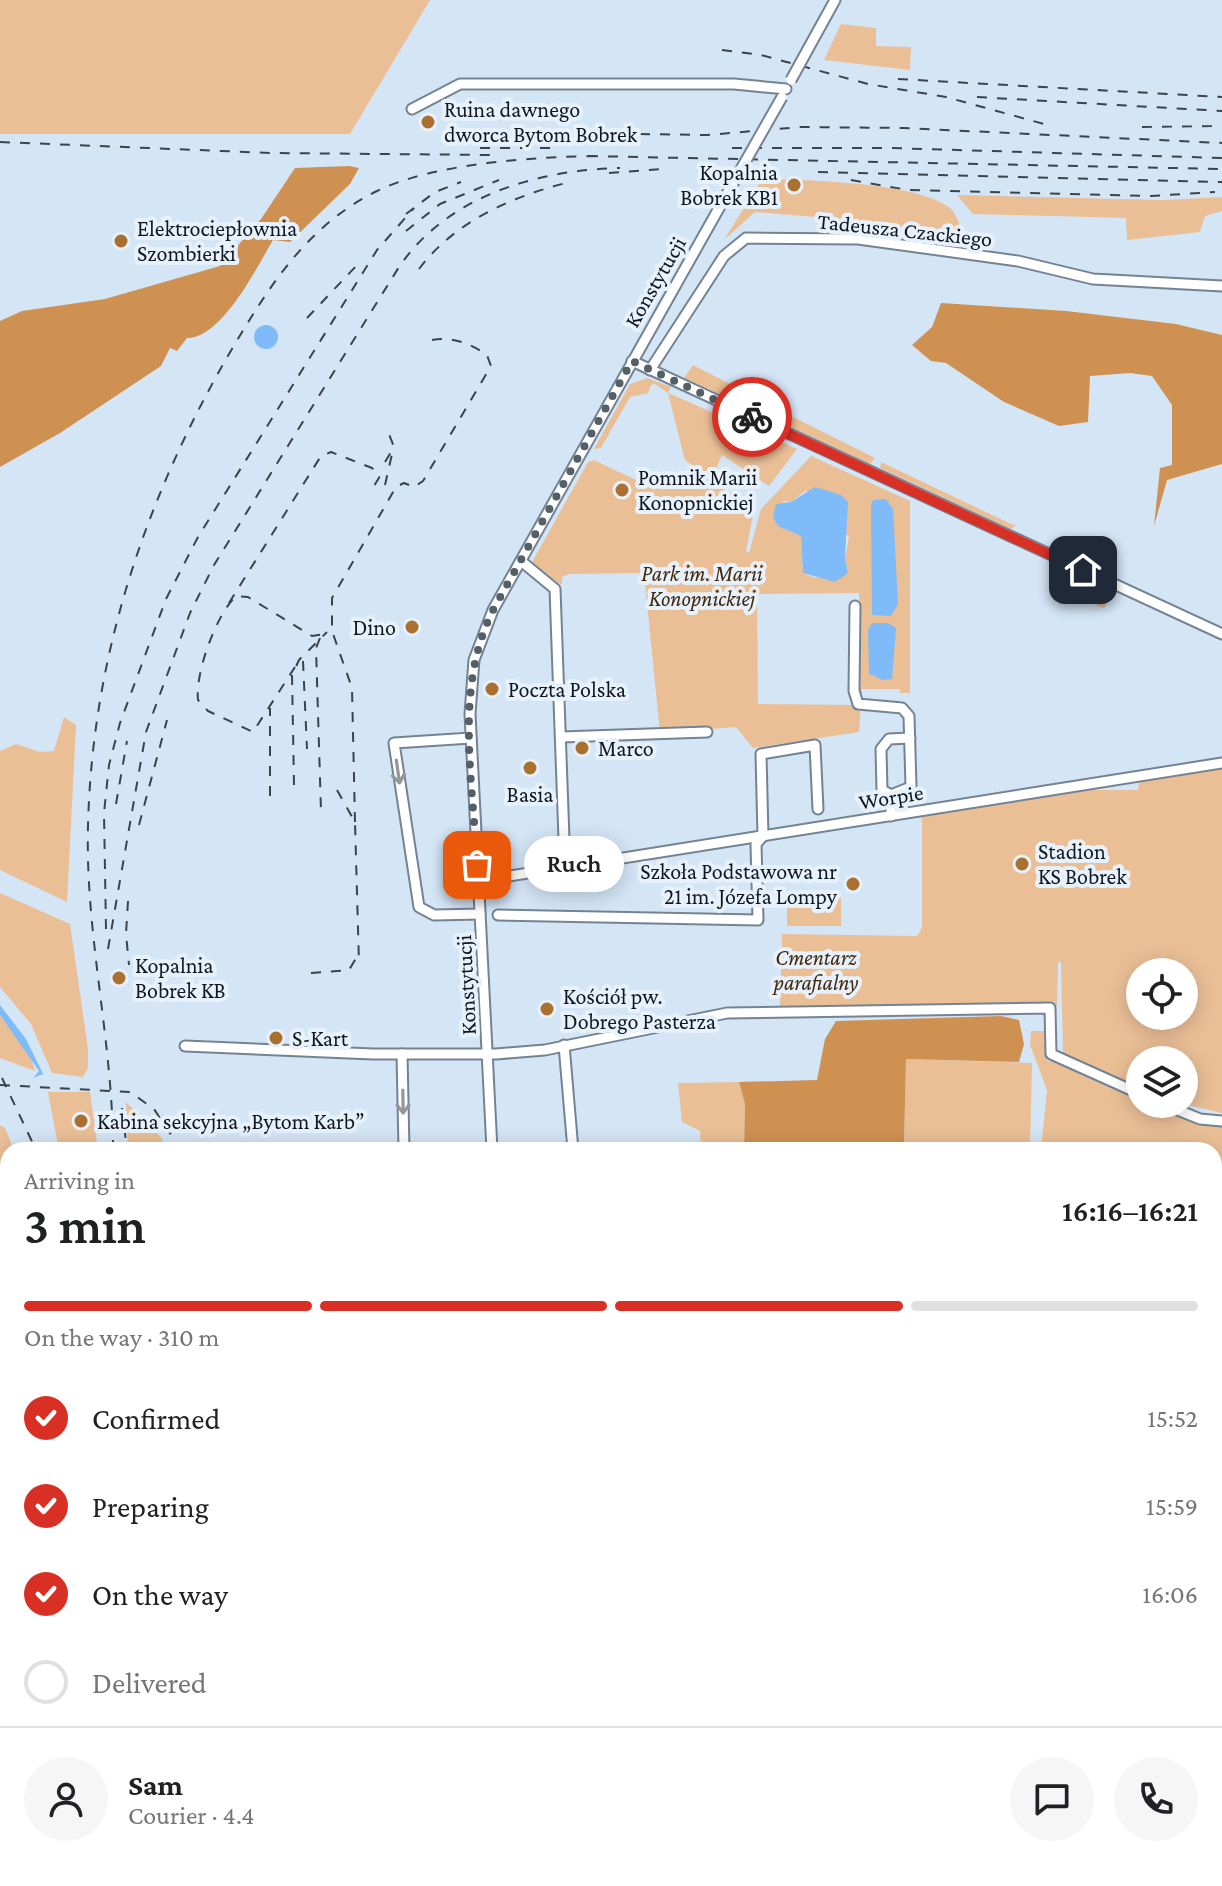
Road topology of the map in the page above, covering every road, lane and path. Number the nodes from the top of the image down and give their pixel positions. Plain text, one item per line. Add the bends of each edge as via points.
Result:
1 (835, 0) edge
2 (786, 88) junction
3 (412, 109) dead end
4 (1222, 286) edge
5 (632, 361) junction
6 (650, 370) junction
7 (521, 561) junction
8 (855, 606) dead end
9 (1222, 634) edge
10 (707, 732) dead end
11 (561, 737) junction
12 (471, 738) junction
13 (910, 738) junction
14 (1222, 763) edge
15 (891, 795) junction
16 (818, 809) dead end
17 (891, 816) junction
18 (763, 836) junction
19 (565, 867) junction
20 (478, 881) junction
21 (480, 914) junction
22 (498, 915) dead end
23 (564, 1045) junction
24 (185, 1046) dead end
25 (402, 1054) junction
26 (487, 1054) junction
27 (1126, 1088) edge
28 (1198, 1118) edge
29 (1222, 1121) edge
30 (404, 1142) edge
31 (492, 1142) edge
32 (572, 1142) edge

1 - 2 street, Konstytucji, bridge
2 - 3 street via 460,84
2 - 5 street, Konstytucji, bridge
4 - 6 street, Tadeusza Czackiego via 1093,279 1018,261 858,239 746,238 724,256
5 - 6 street
5 - 7 street, Konstytucji
6 - 9 street
7 - 11 street via 555,589
7 - 12 street, Konstytucji via 478,646 470,682
8 - 13 street via 858,704 902,708 909,716
10 - 11 street
11 - 19 street
12 - 20 street, Konstytucji
12 -> 21 street via 394,743 419,907 434,915
13 - 15 street via 911,787
13 - 15 street via 889,739 881,749 882,790
14 - 17 street, Worpie
15 - 17 street
16 - 18 street via 815,745 761,754
17 - 18 street, Worpie
18 - 19 street, Worpie
18 - 22 street via 756,844 758,920
19 - 20 street, Worpie
20 - 21 street, Konstytucji
21 - 26 street, Konstytucji
23 - 26 street
23 - 27 street via 727,1013 1050,1008 1051,1054
23 - 32 street
24 - 25 street
25 - 26 street
25 -> 30 street
26 - 31 street, Konstytucji
28 - 29 street

